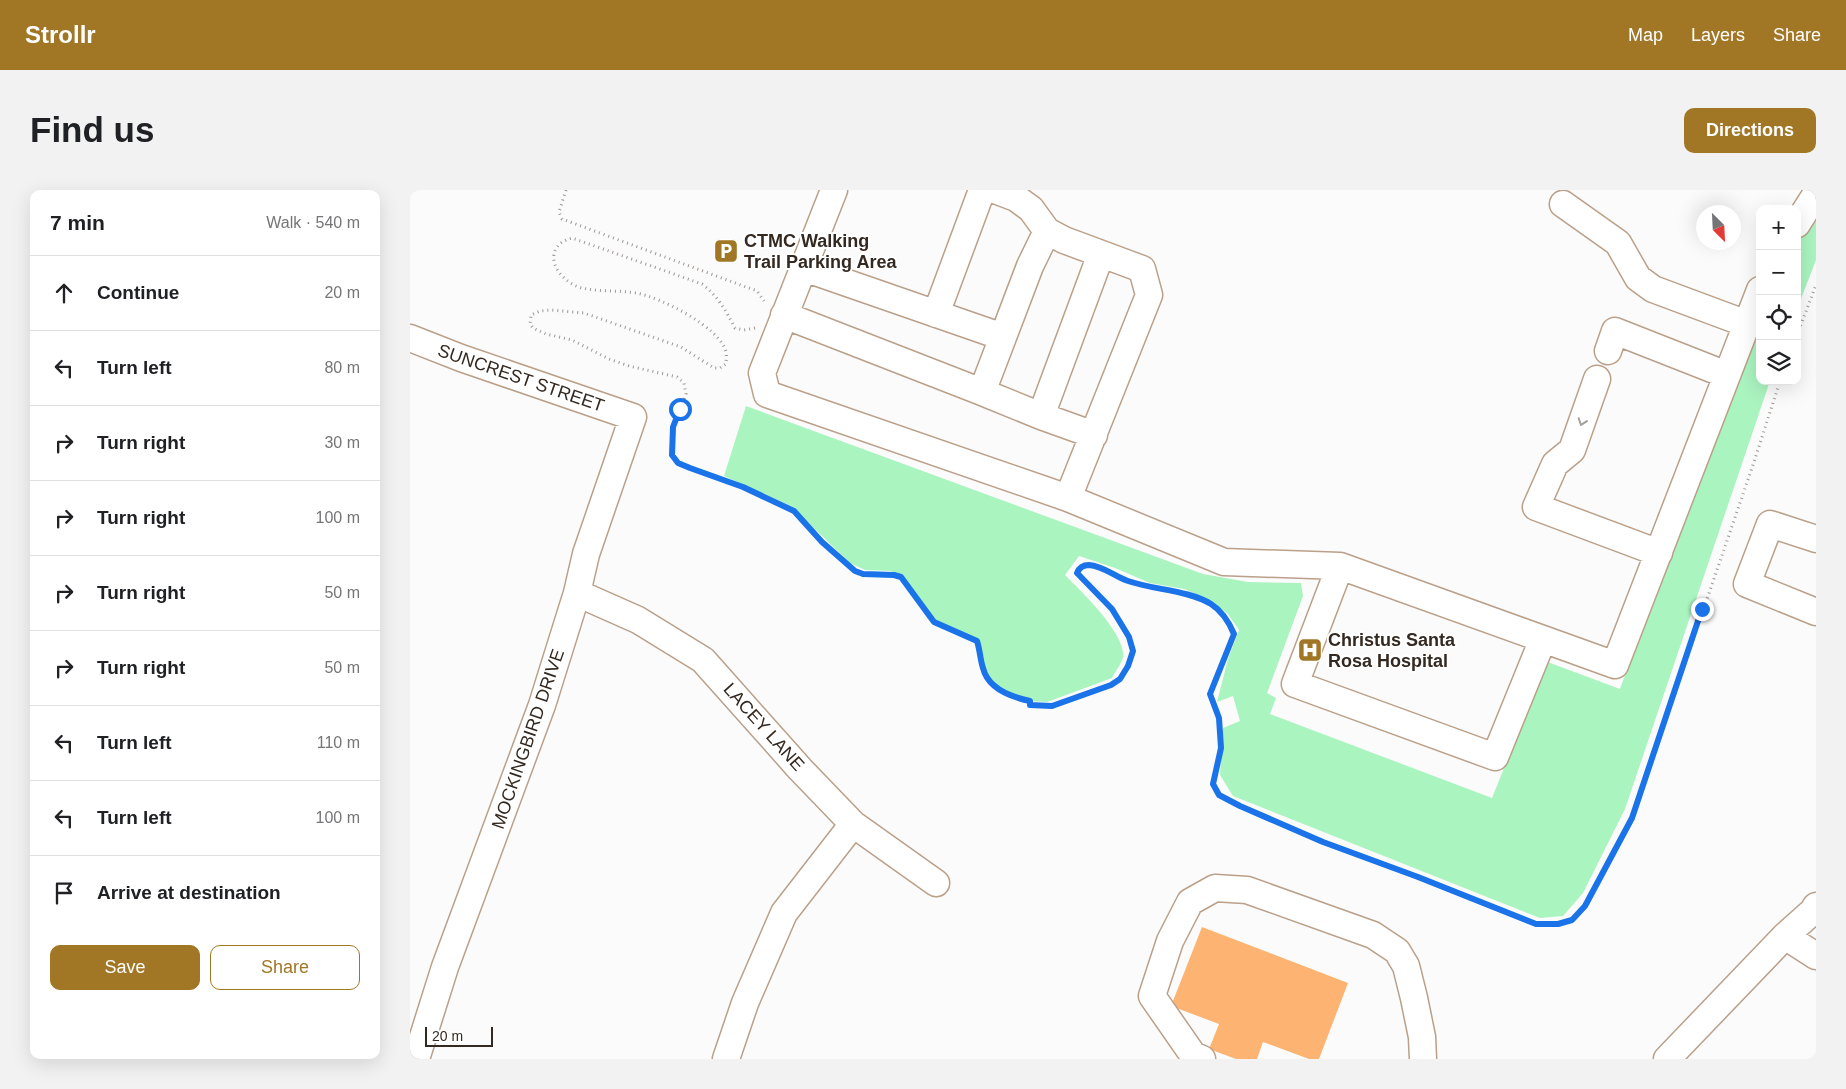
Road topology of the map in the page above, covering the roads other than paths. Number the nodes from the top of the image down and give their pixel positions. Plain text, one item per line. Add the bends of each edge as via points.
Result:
1 (834, 190) edge
2 (982, 190) edge
3 (996, 190) edge
4 (1816, 194) edge
5 (1563, 204) dead end
6 (1801, 218) edge
7 (1047, 231) junction
8 (1102, 254) junction
9 (804, 268) junction
10 (1758, 295) edge
11 (774, 310) junction
12 (936, 314) junction
13 (1747, 324) junction
14 (1003, 337) junction
15 (410, 338) edge
16 (1608, 351) dead end
17 (1727, 375) junction
18 (1595, 386) dead end
19 (982, 392) junction
20 (1041, 416) junction
21 (633, 417) joint
22 (1094, 435) junction
23 (1068, 498) junction
24 (1816, 540) edge
25 (1659, 553) junction
26 (1340, 566) junction
27 (577, 593) junction
28 (1816, 612) edge
29 (1543, 639) junction
30 (853, 824) junction
31 (936, 883) dead end
32 (1816, 906) edge
33 (1785, 936) junction
34 (1816, 956) edge
35 (416, 1059) edge
36 (726, 1059) edge
37 (1202, 1059) edge
38 (1423, 1059) edge
39 (1667, 1059) edge

1 - 9 street
2 - 12 street
3 - 7 street via 1016,198 1031,209
4 - 6 street
5 - 13 street via 1618,243 1638,278 1653,289
7 - 8 street
7 - 14 street
8 - 20 street
8 - 22 street via 1142,269 1149,295
9 - 11 street
9 - 12 street
10 - 13 street
11 - 19 street
11 - 23 street via 762,373 766,394
12 - 14 street
13 - 17 street
14 - 19 street
15 - 21 street, SUNCREST STREET
16 - 17 street via 1615,331
17 - 25 street
18 -> 25 street via 1572,450 1555,464 1536,507
19 - 20 street
20 - 22 street
21 - 27 street, MOCKINGBIRD DRIVE via 586,554
22 - 23 street
23 - 26 street via 1224,562
24 - 28 street via 1770,524 1747,584
25 - 29 street via 1615,665
26 - 29 street
26 - 29 street via 1295,684 1495,757
27 - 30 street, LACEY LANE via 638,620 703,660
27 - 35 street, MOCKINGBIRD DRIVE via 542,706 445,967
30 - 31 street, LACEY LANE
30 - 36 street via 784,913 745,1003
32 - 33 street
33 - 34 street
33 - 39 street
37 - 38 street via 1193,1056 1152,996 1170,941 1190,902 1215,888 1247,890 1373,935 1397,952 1406,966 1414,998

